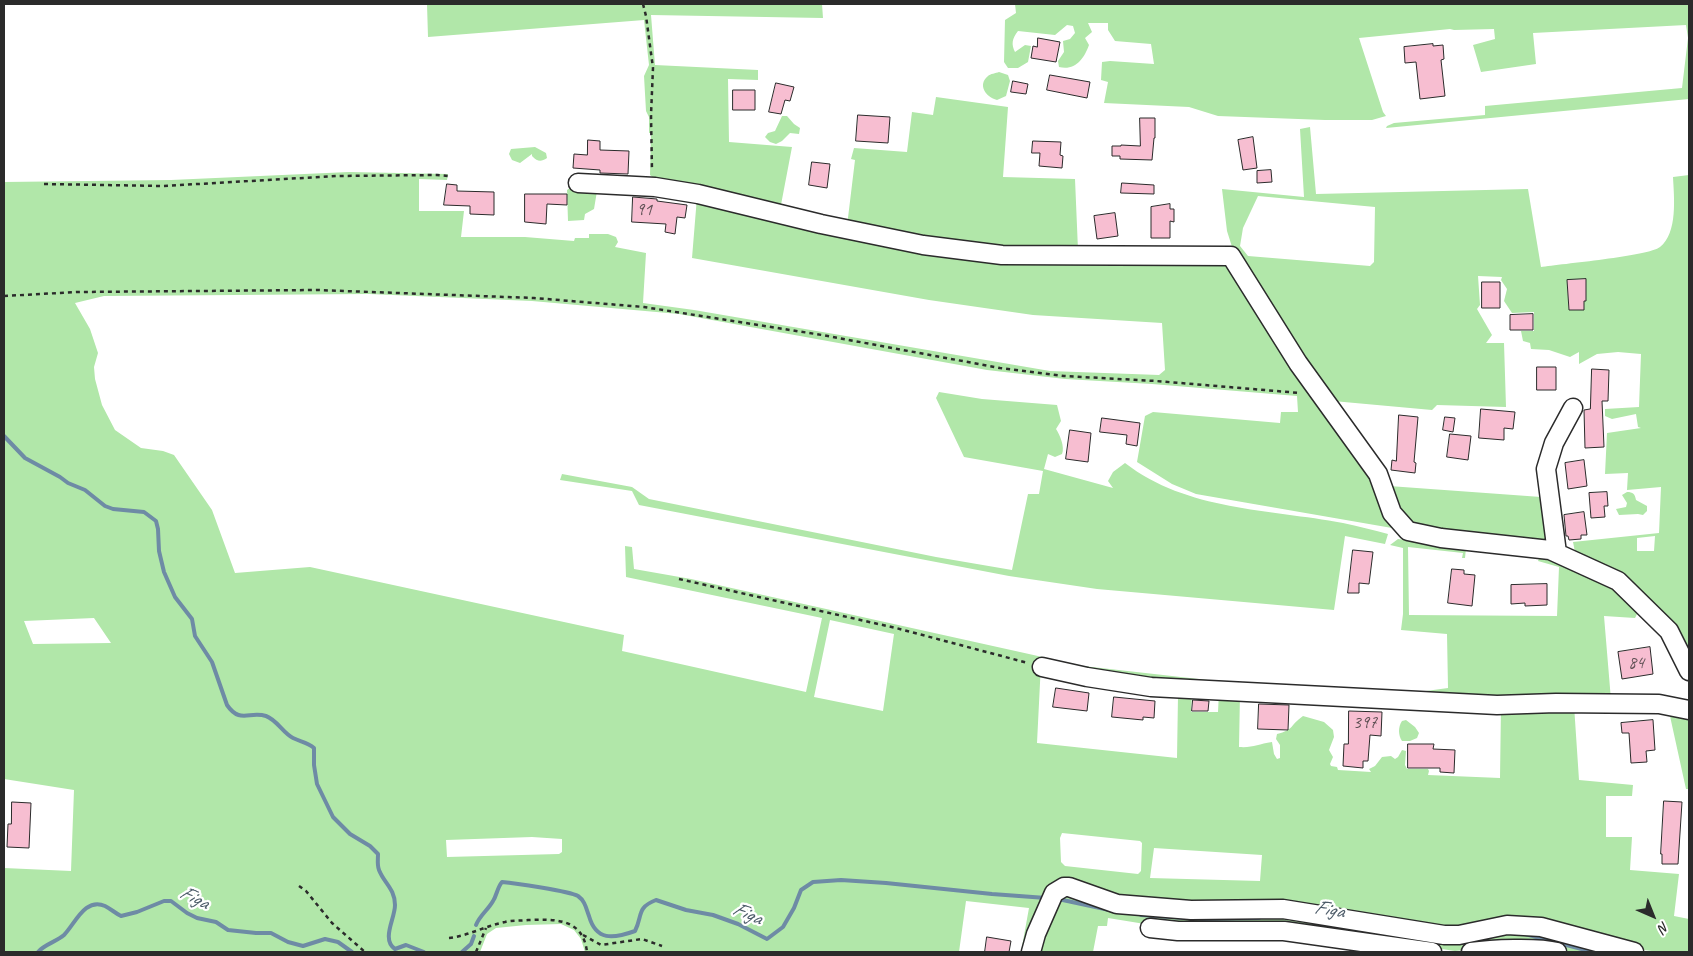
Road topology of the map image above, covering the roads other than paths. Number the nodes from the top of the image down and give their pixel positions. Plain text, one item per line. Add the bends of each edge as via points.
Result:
1 (578, 183) dead end
2 (1573, 408) dead end
3 (1557, 553) junction
4 (1042, 667) road end
5 (1689, 671) edge
6 (1689, 710) edge
7 (1150, 928) dead end
8 (1517, 951) edge
9 (1031, 952) edge
10 (1432, 952) edge
11 (1471, 952) edge
12 (1557, 952) edge
13 (1634, 952) edge

1 - 3 street via 652,187 698,194 923,245 1002,255 1231,256 1298,363 1378,474 1392,513 1408,531
2 - 3 street via 1554,443 1546,469
3 - 5 street via 1618,581 1669,631
4 - 6 street via 1151,687 1488,705 1659,704
7 - 10 street via 1284,931
8 - 11 street
8 - 12 street
9 - 13 street via 1054,893 1064,887 1116,904 1191,910 1284,909 1444,935 1459,936 1507,925 1541,927

